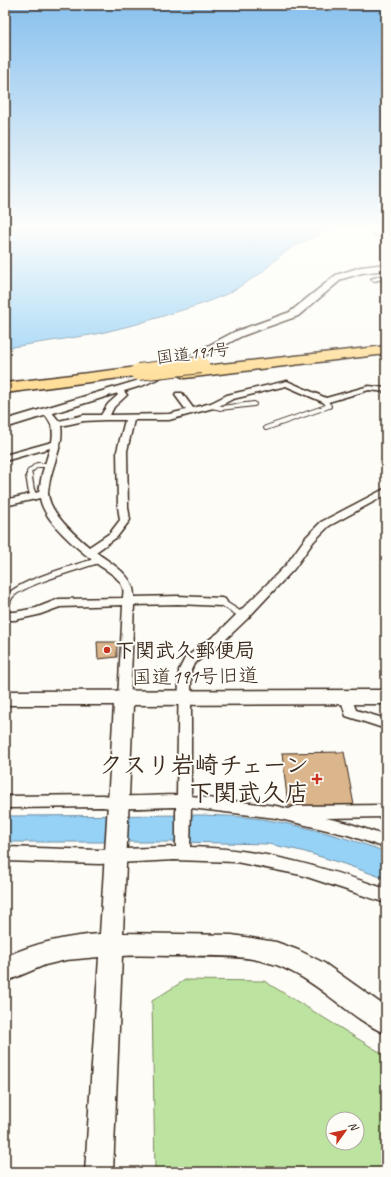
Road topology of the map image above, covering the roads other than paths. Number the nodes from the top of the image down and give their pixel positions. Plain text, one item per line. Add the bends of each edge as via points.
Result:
1 (335, 281) edge
2 (386, 343) edge
3 (386, 350) edge
4 (128, 381) junction
5 (5, 388) edge
6 (386, 390) edge
7 (5, 394) edge
8 (179, 395) dead end
9 (325, 401) junction
10 (254, 404) dead end
11 (212, 406) junction
12 (191, 411) junction
13 (47, 412) junction
14 (104, 418) junction
15 (130, 418) junction
16 (5, 424) edge
17 (56, 424) junction
18 (266, 428) dead end
19 (55, 444) junction
20 (5, 458) edge
21 (50, 465) junction
22 (386, 491) edge
23 (39, 495) junction
24 (5, 503) edge
25 (88, 552) junction
26 (98, 560) junction
27 (128, 601) junction
28 (221, 602) joint
29 (5, 616) edge
30 (243, 616) junction
31 (346, 697) junction
32 (386, 697) edge
33 (5, 698) edge
34 (186, 698) junction
35 (124, 699) junction
36 (386, 724) edge
37 (5, 802) edge
38 (183, 804) junction
39 (119, 806) junction
40 (386, 811) edge
41 (276, 812) junction
42 (386, 842) edge
43 (183, 852) junction
44 (5, 854) edge
45 (116, 854) junction
46 (386, 896) edge
47 (112, 944) junction
48 (5, 970) edge
49 (386, 1021) edge
50 (99, 1172) edge

1 - 4 street via 294,314 238,334 140,383
2 - 4 highway, 国道191号, bridge via 201,365
3 - 4 highway, 国道191号
4 - 5 highway, 国道191号
4 - 7 highway, 国道191号
4 - 13 street
4 - 14 street via 123,395 111,406
6 - 9 street via 369,388
8 - 12 street
9 - 11 street via 287,383 230,397
9 - 18 lane via 329,406
10 - 11 lane via 221,408
11 - 12 street
12 - 15 street via 165,418
13 - 16 street
13 - 17 street
14 - 15 street
14 - 17 street via 84,418
15 - 25 street via 122,451 125,520 110,540
17 - 19 street via 58,435
19 - 20 street
19 - 21 street
21 - 23 street
21 - 23 lane via 37,465 29,472 31,489
22 - 30 street via 325,524 313,535 290,567
23 - 24 street
23 - 25 street via 55,518
25 - 26 street
26 - 27 street via 122,576 129,589
26 - 29 lane via 16,591 10,596
27 - 28 street
27 - 29 street via 59,603 38,611
27 - 35 street
28 - 30 lane
30 - 34 street via 189,662 185,670
31 - 32 street, 国道191号旧道
31 - 34 street, 国道191号旧道
31 - 36 street via 351,713
33 - 35 street, 国道191号旧道
34 - 35 street, 国道191号旧道
34 - 38 street
35 - 39 street
37 - 39 street via 103,801
38 - 39 street via 136,801
38 - 41 street
38 - 43 street
39 - 45 street
40 - 41 street
41 - 42 street via 348,829
43 - 45 street
43 - 46 street via 279,862
44 - 45 street
45 - 47 street
47 - 48 street via 42,953
47 - 49 street via 237,945 263,949 291,959 317,973
47 - 50 street

